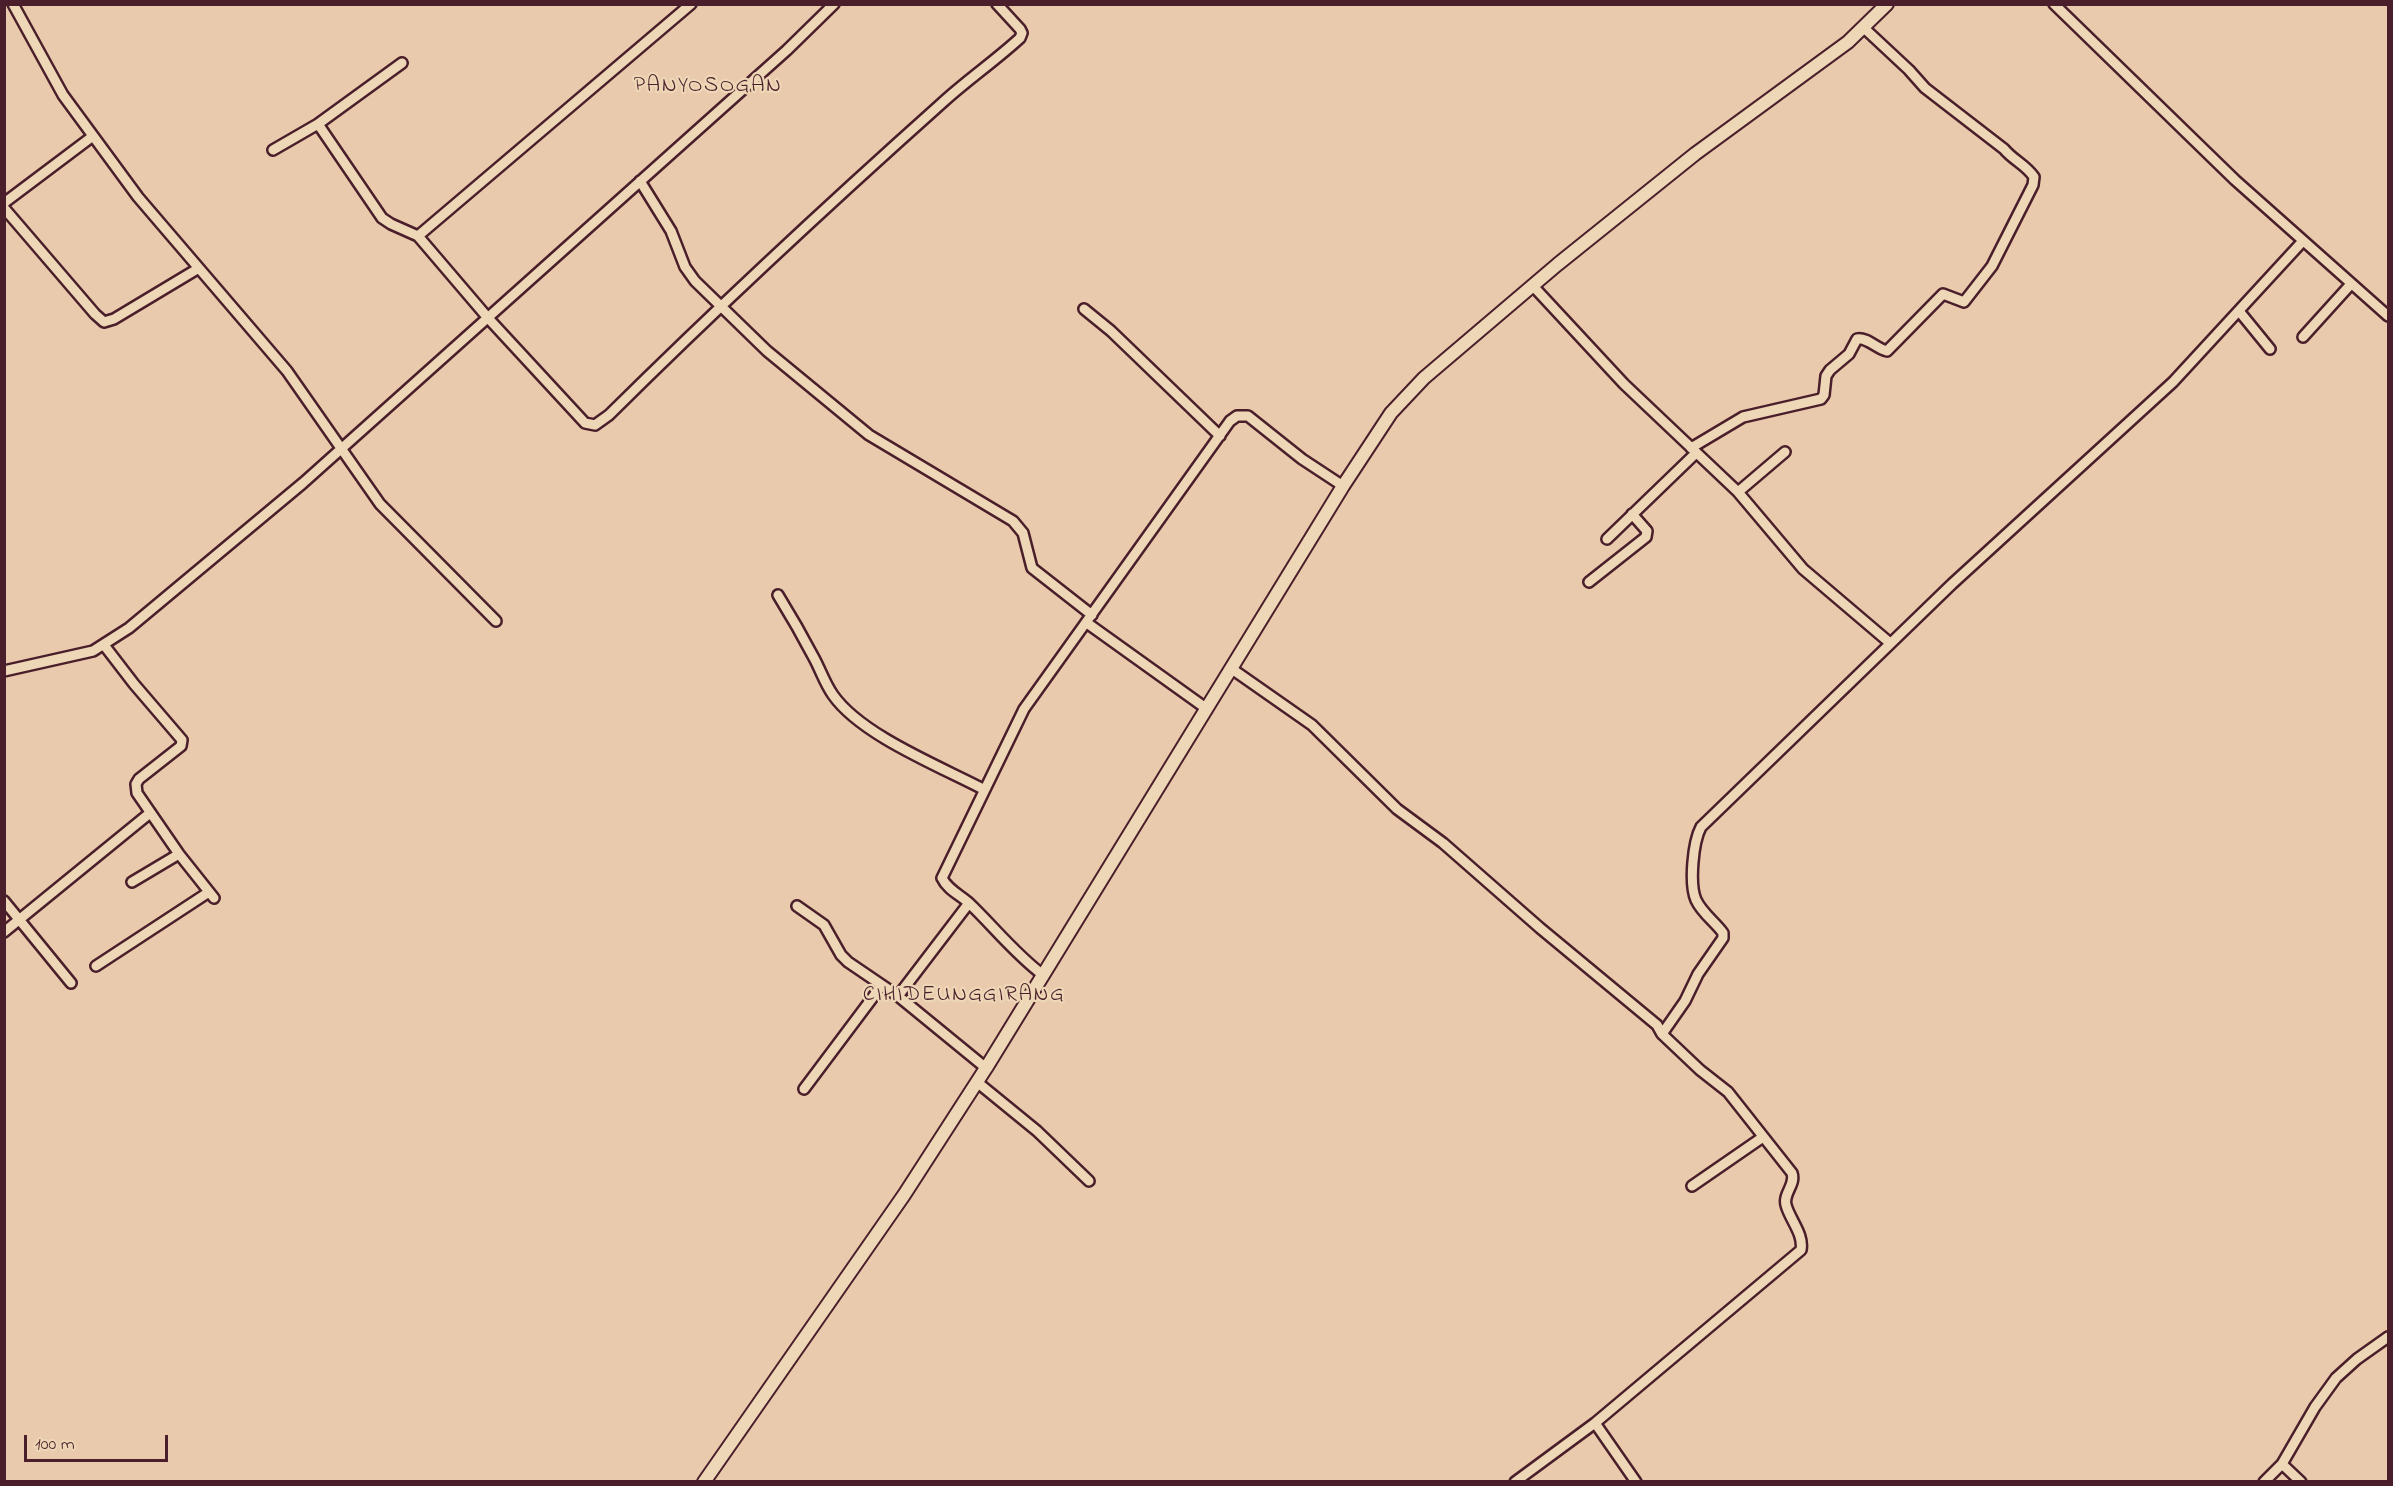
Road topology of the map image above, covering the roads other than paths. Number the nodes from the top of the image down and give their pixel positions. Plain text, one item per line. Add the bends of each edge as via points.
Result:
1 (13, 4) edge
2 (690, 4) edge
3 (834, 4) edge
4 (997, 4) edge
5 (1887, 4) edge
6 (2054, 4) edge
7 (1864, 28) junction
8 (402, 63) dead end
9 (318, 124) junction
10 (93, 136) junction
11 (273, 150) dead end
12 (640, 180) junction
13 (4, 206) edge
14 (418, 236) junction
15 (2302, 242) junction
16 (199, 268) junction
17 (2351, 284) junction
18 (1533, 286) junction
19 (719, 306) junction
20 (1084, 309) dead end
21 (2239, 311) junction
22 (2388, 316) edge
23 (488, 318) junction
24 (2303, 337) dead end
25 (2270, 349) dead end
26 (1220, 436) junction
27 (342, 448) junction
28 (1693, 451) junction
29 (1785, 452) dead end
30 (1343, 486) junction
31 (1738, 492) junction
32 (1632, 514) junction
33 (1607, 539) dead end
34 (1589, 582) dead end
35 (778, 595) dead end
36 (1089, 619) junction
37 (496, 621) dead end
38 (1890, 643) junction
39 (104, 645) junction
40 (1232, 669) junction
41 (4, 671) edge
42 (1208, 709) junction
43 (984, 789) junction
44 (150, 813) junction
45 (179, 854) junction
46 (132, 882) dead end
47 (4, 901) edge
48 (969, 903) junction
49 (797, 906) dead end
50 (19, 920) junction
51 (4, 932) edge
52 (96, 966) dead end
53 (1043, 975) junction
54 (71, 983) dead end
55 (882, 985) junction
56 (898, 996) junction
57 (1662, 1034) junction
58 (986, 1068) junction
59 (977, 1082) junction
60 (804, 1089) dead end
61 (1763, 1137) junction
62 (1089, 1181) dead end
63 (1692, 1186) dead end
64 (2388, 1337) edge
65 (1595, 1423) junction
66 (2282, 1464) junction
67 (704, 1482) edge
68 (1515, 1482) edge
69 (1636, 1482) edge
70 (2264, 1482) edge
71 (2301, 1482) edge

1 - 10 street via 63,95
2 - 14 street
3 - 12 street
4 - 19 street via 1020,30 1020,38 944,101
5 - 7 main road
6 - 15 street
7 - 18 main road via 1695,154
7 - 28 street via 1924,88 2026,166 2034,177 2033,186 1992,266 1964,302 1943,294 1887,351 1857,339 1849,354 1826,376 1821,399 1743,417
8 - 9 street
9 - 11 street
9 - 14 street via 382,218
10 - 13 street
10 - 16 street via 138,197
12 - 19 street via 671,231 685,267
12 - 23 street
13 - 16 street via 104,322 114,320
14 - 23 street
15 - 17 street
15 - 21 street
16 - 27 street via 287,371
17 - 22 street
17 - 24 street
18 - 28 street
18 - 30 main road via 1405,397
19 - 23 street via 595,425 585,423
19 - 36 street via 869,435 1013,521 1023,532 1032,568
20 - 26 street
21 - 25 street
21 - 38 street via 2173,382
23 - 27 street
26 - 30 street via 1237,416 1248,416
26 - 36 street
27 - 37 street via 380,504
27 - 39 street
28 - 31 street
28 - 32 street
29 - 31 street
30 - 40 main road
31 - 38 street via 1803,569
32 - 33 street
32 - 34 street via 1647,531 1646,537
35 - 43 street via 826,684 846,709 886,738
36 - 42 street
36 - 43 street via 1024,709
38 - 57 street via 1701,827 1694,848 1694,890 1696,900 1723,938
39 - 41 street via 93,651
39 - 44 street via 182,740 181,746 136,784 137,793
40 - 42 main road
40 - 57 street via 1312,725 1397,809 1497,888 1657,1025
42 - 53 main road
43 - 48 street via 942,878
44 - 45 street
44 - 50 street
45 - 46 street
45 - 52 street via 211,895
47 - 50 street
48 - 53 street
48 - 56 street
49 - 55 street via 824,925 848,962
50 - 51 street
50 - 54 street
53 - 58 main road
55 - 56 street
55 - 60 street
56 - 58 street
57 - 61 street via 1728,1092
58 - 59 main road
59 - 62 street via 1037,1131
59 - 67 main road via 876,1236
61 - 63 street
61 - 65 street via 1794,1178 1786,1204 1803,1242 1801,1250
64 - 66 street via 2336,1378
65 - 68 street
65 - 69 street
66 - 70 street
66 - 71 street

